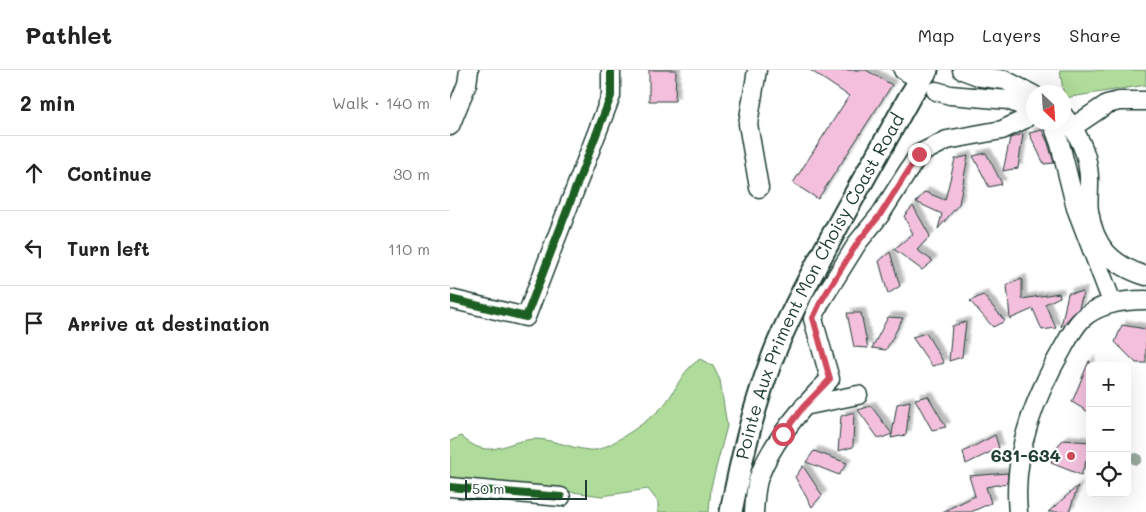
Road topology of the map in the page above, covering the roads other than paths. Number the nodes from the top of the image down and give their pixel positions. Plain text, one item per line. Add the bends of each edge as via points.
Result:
1 (469, 70) edge
2 (611, 70) edge
3 (757, 70) edge
4 (962, 70) edge
5 (915, 72) edge
6 (936, 91) dead end
7 (1026, 99) edge
8 (1146, 101) edge
9 (1026, 104) edge
10 (1026, 118) edge
11 (1071, 121) edge
12 (450, 126) edge
13 (1071, 129) edge
14 (1055, 130) edge
15 (759, 188) dead end
16 (1141, 274) edge
17 (450, 299) edge
18 (1140, 300) edge
19 (1112, 302) junction
20 (858, 395) dead end
21 (804, 406) junction
22 (450, 487) edge
23 (561, 497) dead end
24 (731, 512) edge
25 (754, 512) edge
26 (1018, 512) edge

1 - 12 street via 467,84
2 - 17 street via 611,96 526,317
3 - 15 street via 748,124
4 - 7 street via 981,77 1005,80
5 - 24 main road, Pointe Aux Priment Mon Choisy Coast Road via 909,98 789,318 758,400
6 - 9 street
8 - 11 street via 1107,104
10 - 21 street via 1002,130 948,140 919,154 880,215 858,242 813,318 830,379
13 - 16 street via 1088,167 1089,211 1095,236 1102,249 1123,268
14 - 19 street via 1076,208
16 - 18 street
18 - 19 street
19 - 26 street via 1082,319 1031,411 1020,463 1016,495
20 - 21 street
21 - 25 street via 783,434 759,477
22 - 23 street

